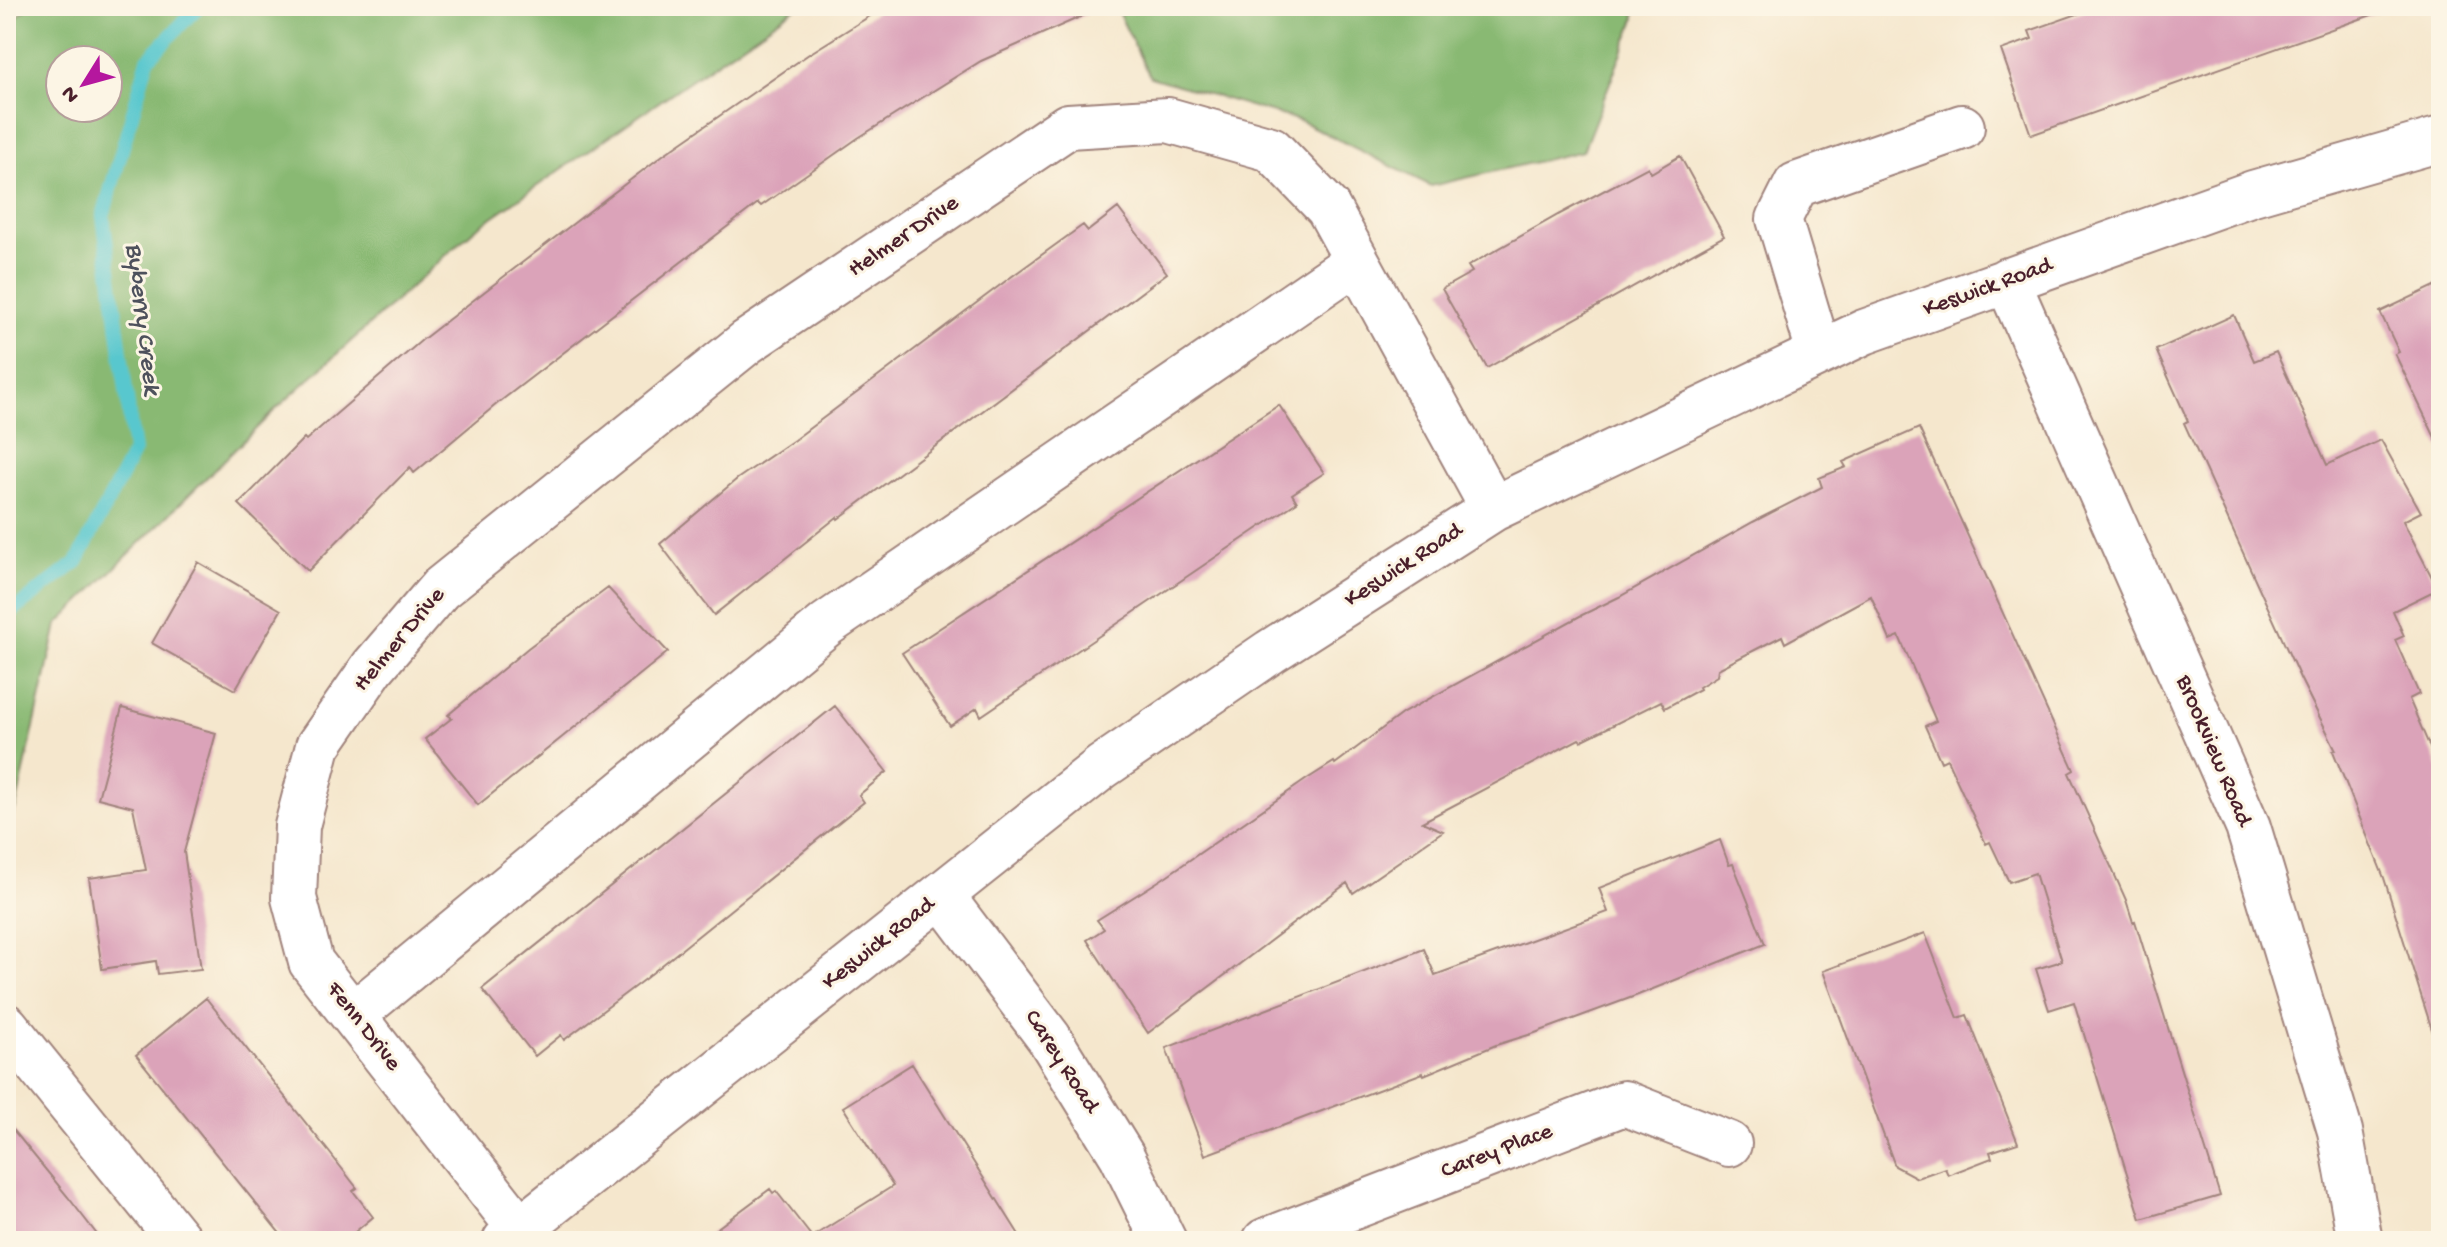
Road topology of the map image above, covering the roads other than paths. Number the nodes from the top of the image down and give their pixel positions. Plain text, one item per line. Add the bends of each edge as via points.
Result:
1 (1962, 127) dead end
2 (2441, 139) edge
3 (1357, 261) junction
4 (2007, 280) junction
5 (1819, 352) junction
6 (1493, 509) junction
7 (306, 793) joint
8 (941, 895) junction
9 (353, 1015) junction
10 (6, 1026) edge
11 (1729, 1144) dead end
12 (513, 1235) edge
13 (180, 1241) edge
14 (1164, 1241) edge
15 (1265, 1241) edge
16 (2360, 1241) edge

1 - 5 street via 1796,185 1779,219
2 - 4 street, Keswick Road via 2253,193
3 - 6 street, Helmer Drive
3 - 7 street, Helmer Drive via 1328,208 1271,149 1168,120 1068,126 747,342 440,589 373,667 318,746
3 - 9 street via 827,624
4 - 5 street, Keswick Road
4 - 16 street, Brookview Road via 2248,827 2340,1131
5 - 6 street, Keswick Road
6 - 8 street, Keswick Road via 1102,767
7 - 9 street, Fenn Drive via 297,826 294,898 311,962
8 - 12 street, Keswick Road
8 - 14 street, Carey Road via 1049,1038 1122,1156
9 - 12 street, Fenn Drive
10 - 13 street
11 - 15 street, Carey Place via 1624,1103

